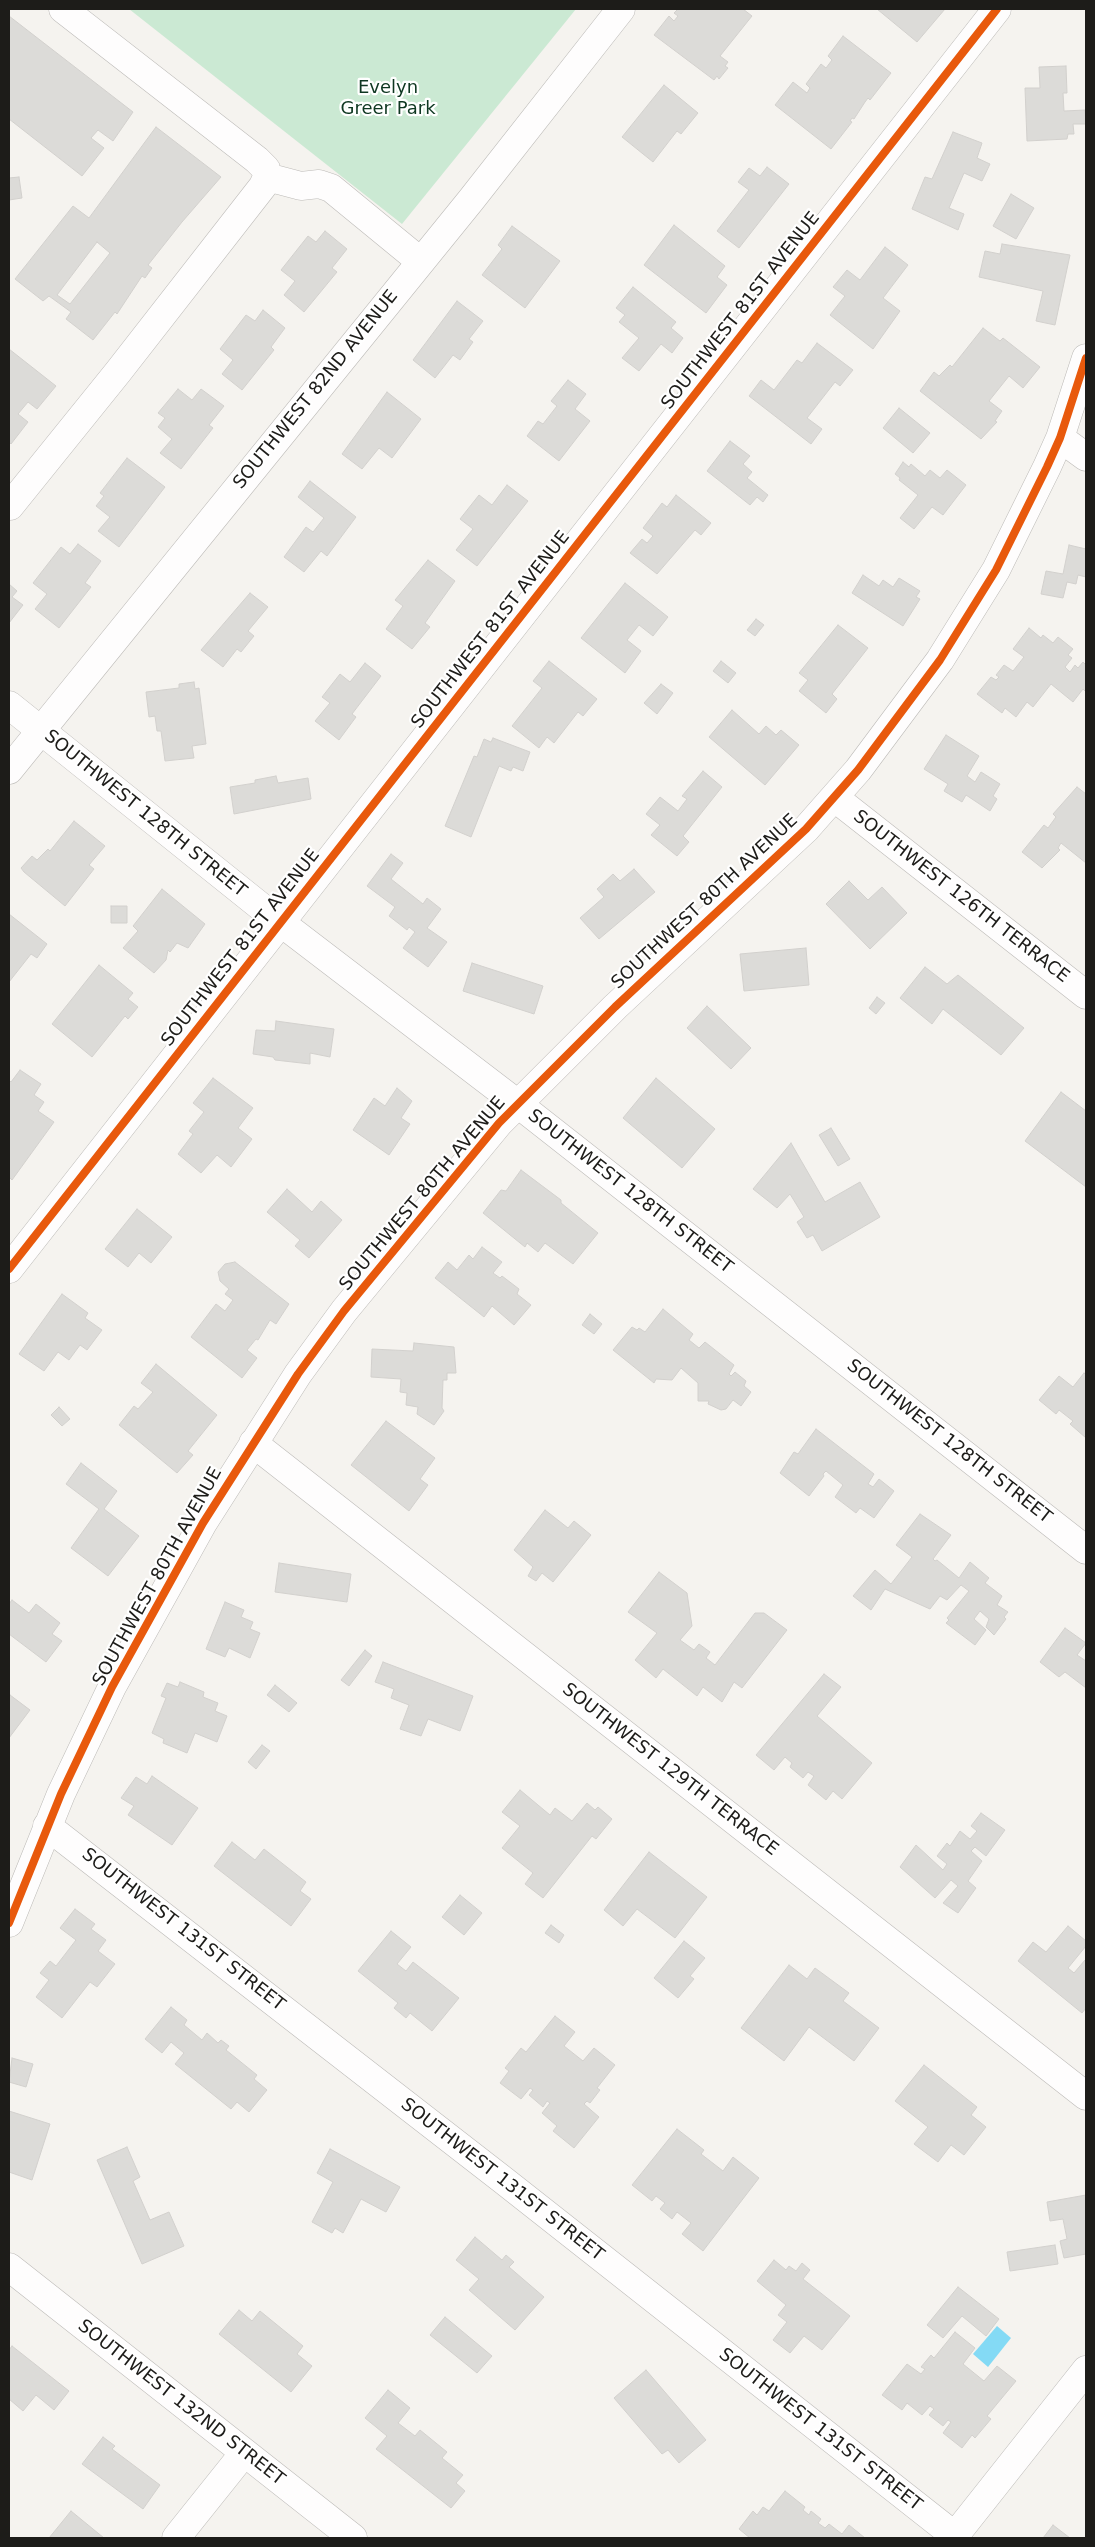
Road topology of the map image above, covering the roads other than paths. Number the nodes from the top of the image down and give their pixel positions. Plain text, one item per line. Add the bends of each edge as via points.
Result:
1 (63, 9) edge
2 (621, 9) edge
3 (997, 9) edge
4 (267, 177) junction
5 (414, 268) junction
6 (1086, 358) edge
7 (1060, 438) junction
8 (1086, 457) edge
9 (9, 505) edge
10 (9, 705) edge
11 (40, 729) junction
12 (9, 770) edge
13 (835, 798) junction
14 (280, 922) junction
15 (1086, 995) edge
16 (518, 1104) junction
17 (9, 1269) edge
18 (253, 1443) junction
19 (1086, 1550) edge
20 (47, 1826) junction
21 (9, 1924) edge
22 (1086, 2096) edge
23 (9, 2267) edge
24 (1086, 2370) edge
25 (244, 2453) junction
26 (954, 2537) edge
27 (176, 2538) edge
28 (353, 2538) edge

1 - 4 street via 257,160 266,169
2 - 5 street, SOUTHWEST 82ND AVENUE
3 - 14 street, SOUTHWEST 81ST AVENUE
4 - 5 street via 301,186 318,184 331,188
4 - 9 street via 118,372
5 - 11 street, SOUTHWEST 82ND AVENUE
6 - 7 street, SOUTHWEST 80TH AVENUE
7 - 8 street
7 - 13 street, SOUTHWEST 80TH AVENUE via 1016,534 959,631
10 - 11 street, SOUTHWEST 128TH STREET
11 - 12 street, SOUTHWEST 82ND AVENUE
11 - 14 street, SOUTHWEST 128TH STREET
13 - 15 street, SOUTHWEST 126TH TERRACE
13 - 16 street, SOUTHWEST 80TH AVENUE via 754,880 615,1007
14 - 16 street, SOUTHWEST 128TH STREET
14 - 17 street, SOUTHWEST 81ST AVENUE
16 - 18 street, SOUTHWEST 80TH AVENUE via 344,1311
16 - 19 street, SOUTHWEST 128TH STREET
18 - 20 street, SOUTHWEST 80TH AVENUE via 202,1523 141,1633 81,1748
18 - 22 street, SOUTHWEST 129TH TERRACE
20 - 21 street, SOUTHWEST 80TH AVENUE
20 - 26 street, SOUTHWEST 131ST STREET via 504,2180
23 - 25 street, SOUTHWEST 132ND STREET
24 - 26 street
25 - 27 street
25 - 28 street, SOUTHWEST 132ND STREET

